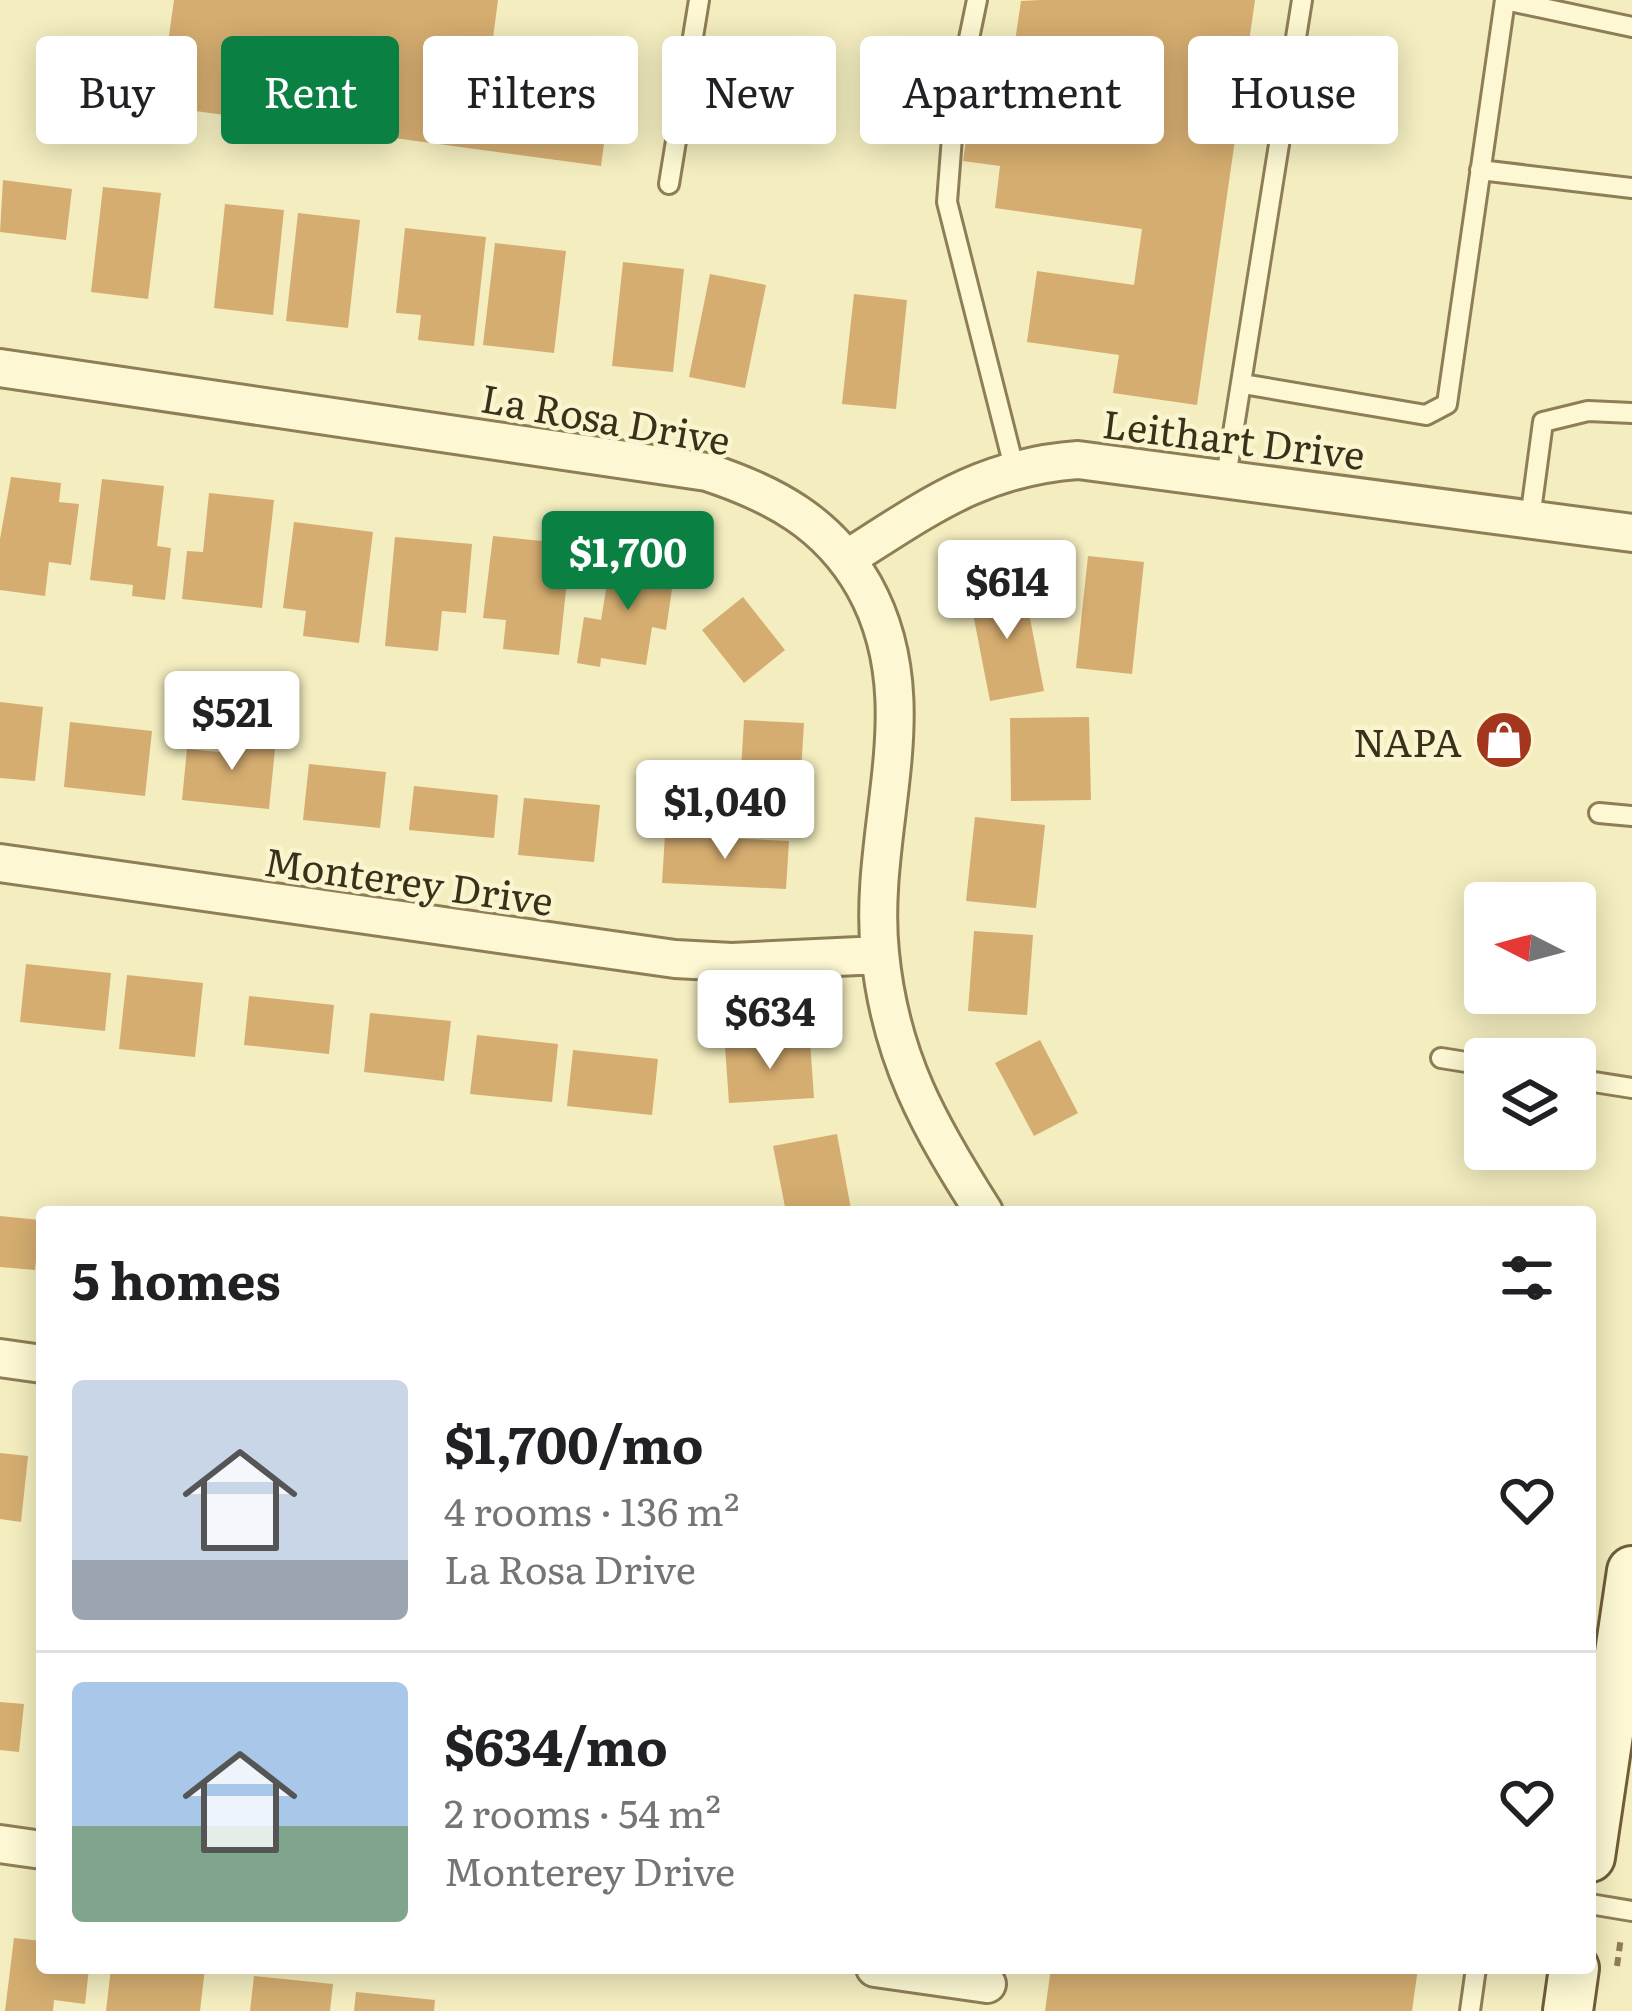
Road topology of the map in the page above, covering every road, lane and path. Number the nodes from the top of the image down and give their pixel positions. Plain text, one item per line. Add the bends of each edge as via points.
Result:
1 (699, 0) edge
2 (977, 0) edge
3 (1302, 0) edge
4 (1505, 0) edge
5 (1632, 27) edge
6 (1480, 170) junction
7 (669, 184) dead end
8 (1632, 188) edge
9 (0, 368) edge
10 (1243, 384) junction
11 (1632, 413) edge
12 (1014, 466) junction
13 (1226, 477) junction
14 (1530, 519) junction
15 (1632, 532) edge
16 (848, 558) junction
17 (1599, 813) dead end
18 (1632, 816) edge
19 (0, 863) edge
20 (880, 955) junction
21 (1441, 1058) dead end
22 (1464, 1062) edge
23 (1596, 1082) edge
24 (1632, 1088) edge
25 (980, 1206) edge
26 (0, 1358) edge
27 (36, 1363) edge
28 (1632, 1571) edge
29 (1596, 1816) edge
30 (0, 1844) edge
31 (36, 1849) edge
32 (1596, 1905) edge
33 (1632, 1911) edge
34 (908, 1974) edge
35 (1476, 1974) edge
36 (1573, 1974) edge
37 (986, 1988) edge
38 (1470, 2011) edge
39 (1568, 2011) edge

1 - 7 lane
2 - 12 lane via 954,111 947,202
3 - 10 lane
4 - 5 lane
4 - 6 lane
6 - 8 lane
6 - 10 lane via 1447,404 1426,415
9 - 16 street, La Rosa Drive via 707,472 784,503
10 - 13 lane
11 - 14 lane via 1588,411 1543,422
12 - 13 street, Leithart Drive via 1078,460
12 - 16 street, Leithart Drive via 944,497
13 - 14 street, Leithart Drive
14 - 15 street, Leithart Drive
16 - 20 street, La Rosa Drive via 880,614 898,700
17 - 18 lane
19 - 20 street, Monterey Drive via 675,958
20 - 25 street, La Rosa Drive via 925,1119
21 - 22 lane
23 - 24 lane
26 - 27 street
28 - 29 main road
30 - 31 street
32 - 33 lane
34 - 37 street
35 - 38 lane
36 - 39 main road

